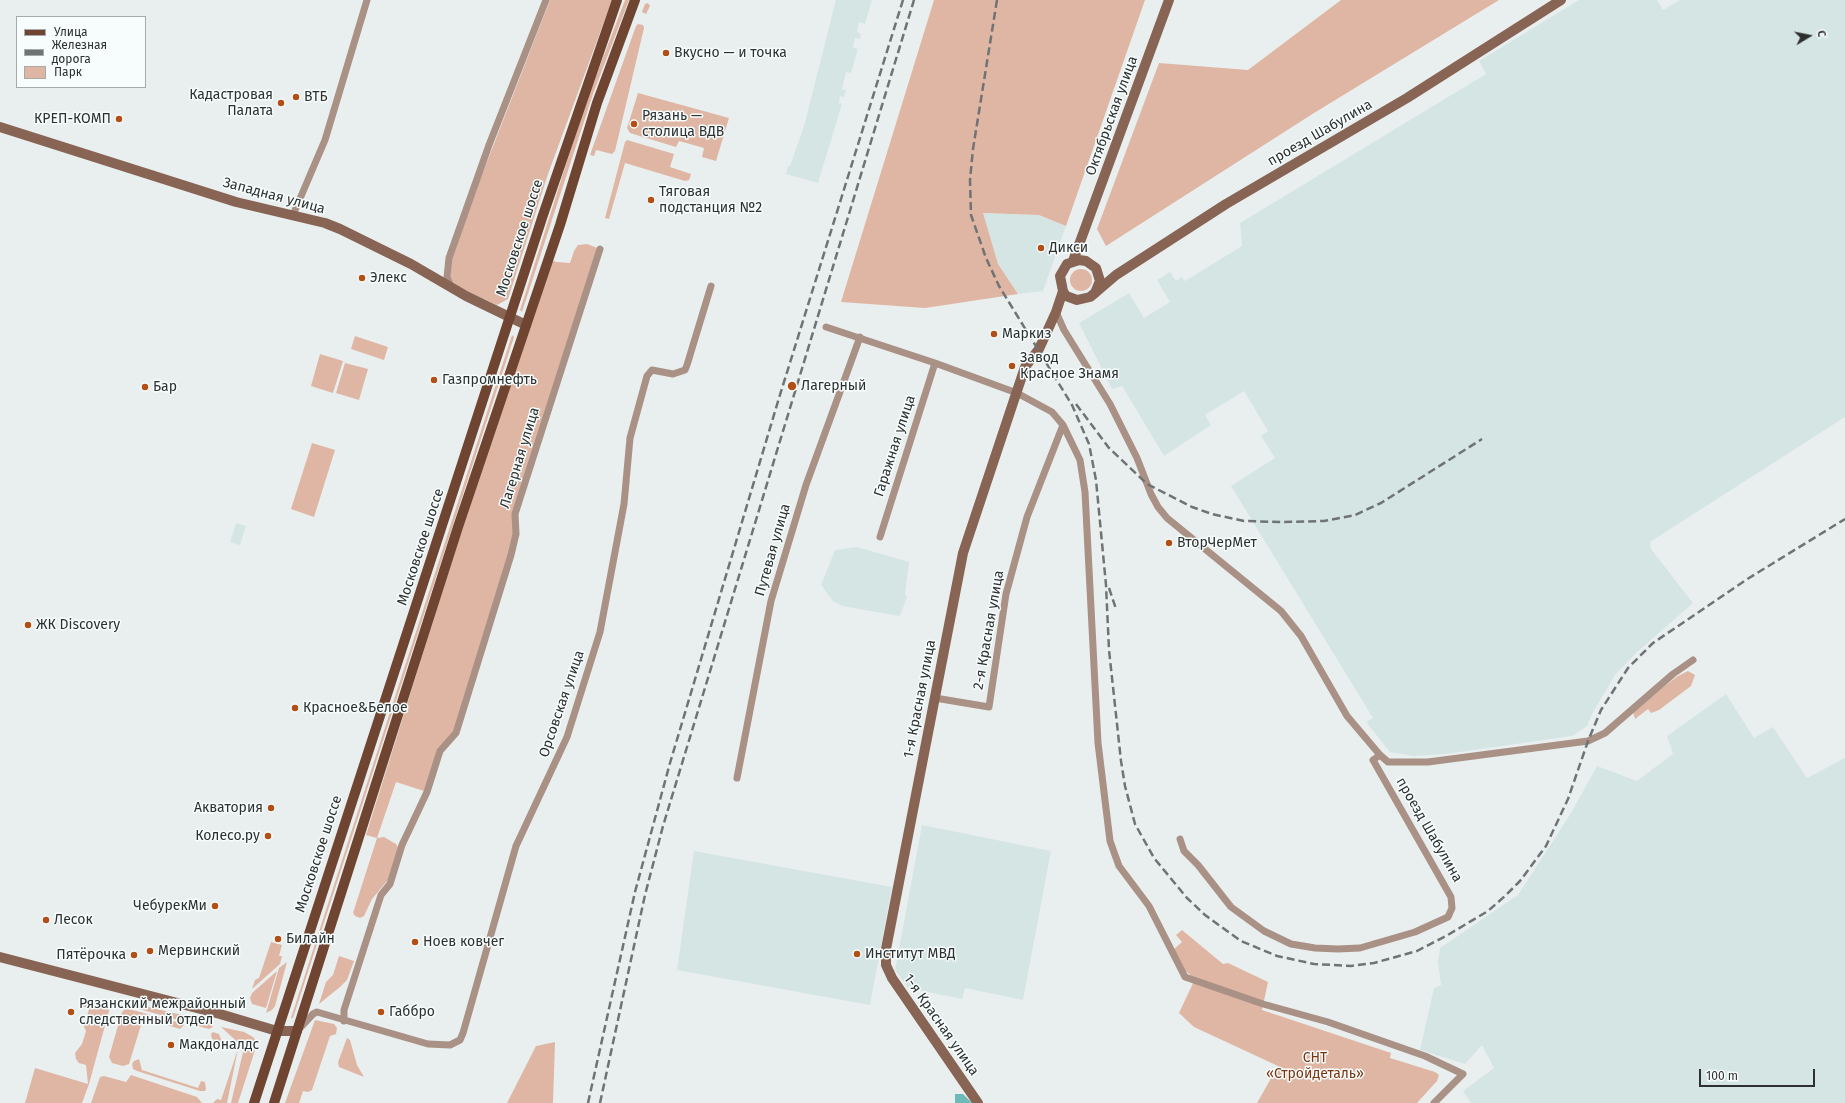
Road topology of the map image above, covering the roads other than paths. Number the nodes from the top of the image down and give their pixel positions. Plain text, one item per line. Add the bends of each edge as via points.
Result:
1 (367, 0) edge
2 (546, 0) edge
3 (617, 0) edge
4 (636, 0) edge
5 (1170, 0) edge
6 (1561, 0) edge
7 (0, 127) edge
8 (293, 215) junction
9 (1080, 242) junction
10 (600, 249) dead end
11 (1086, 260) junction
12 (1073, 261) junction
13 (1099, 274) junction
14 (1116, 275) junction
15 (711, 286) dead end
16 (452, 287) junction
17 (1063, 291) junction
18 (1095, 293) junction
19 (1078, 300) junction
20 (1056, 312) junction
21 (509, 317) junction
22 (526, 325) junction
23 (826, 327) dead end
24 (860, 337) junction
25 (934, 363) junction
26 (1017, 393) junction
27 (1064, 425) junction
28 (880, 537) dead end
29 (1693, 660) dead end
30 (935, 698) junction
31 (1380, 755) junction
32 (737, 778) dead end
33 (1180, 839) dead end
34 (0, 957) edge
35 (344, 1021) junction
36 (276, 1031) junction
37 (298, 1031) junction
38 (254, 1103) edge
39 (274, 1103) edge
40 (978, 1103) edge
41 (1434, 1103) edge

1 - 8 street via 325,140
2 - 16 street via 449,258 447,277
3 - 21 main road, Московское шоссе
4 - 22 main road via 597,104
5 - 9 street, Октябрьская улица
6 - 14 street, проезд Шабулина via 1407,98 1226,204
7 - 8 street, Западная улица via 229,199
8 - 16 street, Западная улица via 340,229
9 - 11 street
9 - 12 street, Октябрьская улица
10 - 35 street, Лагерная улица via 515,514 516,534 512,555 456,733 440,751 427,792 402,844 390,884 381,895 344,1010
11 - 12 street
11 - 13 street via 1092,263
12 - 17 street via 1067,264 1060,276
13 - 14 street via 1112,278
13 - 18 street via 1099,287
14 - 18 street, проезд Шабулина
15 - 35 street, Орсовская улица via 685,370 673,374 652,370 647,376 630,438 624,504 600,632 567,737 516,846 463,1033 455,1043 428,1044
16 - 21 street, Западная улица
17 - 19 street via 1066,296
17 - 20 street, 1-я Красная улица
18 - 19 street, проезд Шабулина
19 - 20 street, проезд Шабулина
20 - 26 street, 1-я Красная улица via 1039,349 1026,367
20 - 31 street via 1064,330 1110,404 1158,508 1281,611 1301,636 1347,716
21 - 22 street, Западная улица
21 - 36 main road, Московское шоссе
22 - 37 main road via 456,535
23 - 24 street
24 - 25 street
24 - 32 street, Путевая улица via 806,485 771,601
25 - 26 street
25 - 28 street, Гаражная улица
26 - 27 street via 1052,412
26 - 30 street, 1-я Красная улица via 963,553
27 - 30 street, 2-я Красная улица via 1027,517 1006,594 989,707
27 - 41 street via 1080,460 1085,492 1098,743 1110,841 1119,866 1149,906 1185,977 1263,1004 1328,1022 1425,1056 1463,1074
29 - 31 street via 1605,733 1588,741 1428,762 1388,762
30 - 40 street, 1-я Красная улица via 886,949 886,965 892,978
31 - 33 street, проезд Шабулина via 1373,760 1451,897 1452,908 1448,917 1415,932 1360,948 1330,949 1291,944 1264,931 1231,907 1184,851
34 - 36 street
35 - 37 street via 317,1012
36 - 37 street
36 - 38 main road, Московское шоссе
37 - 39 main road

